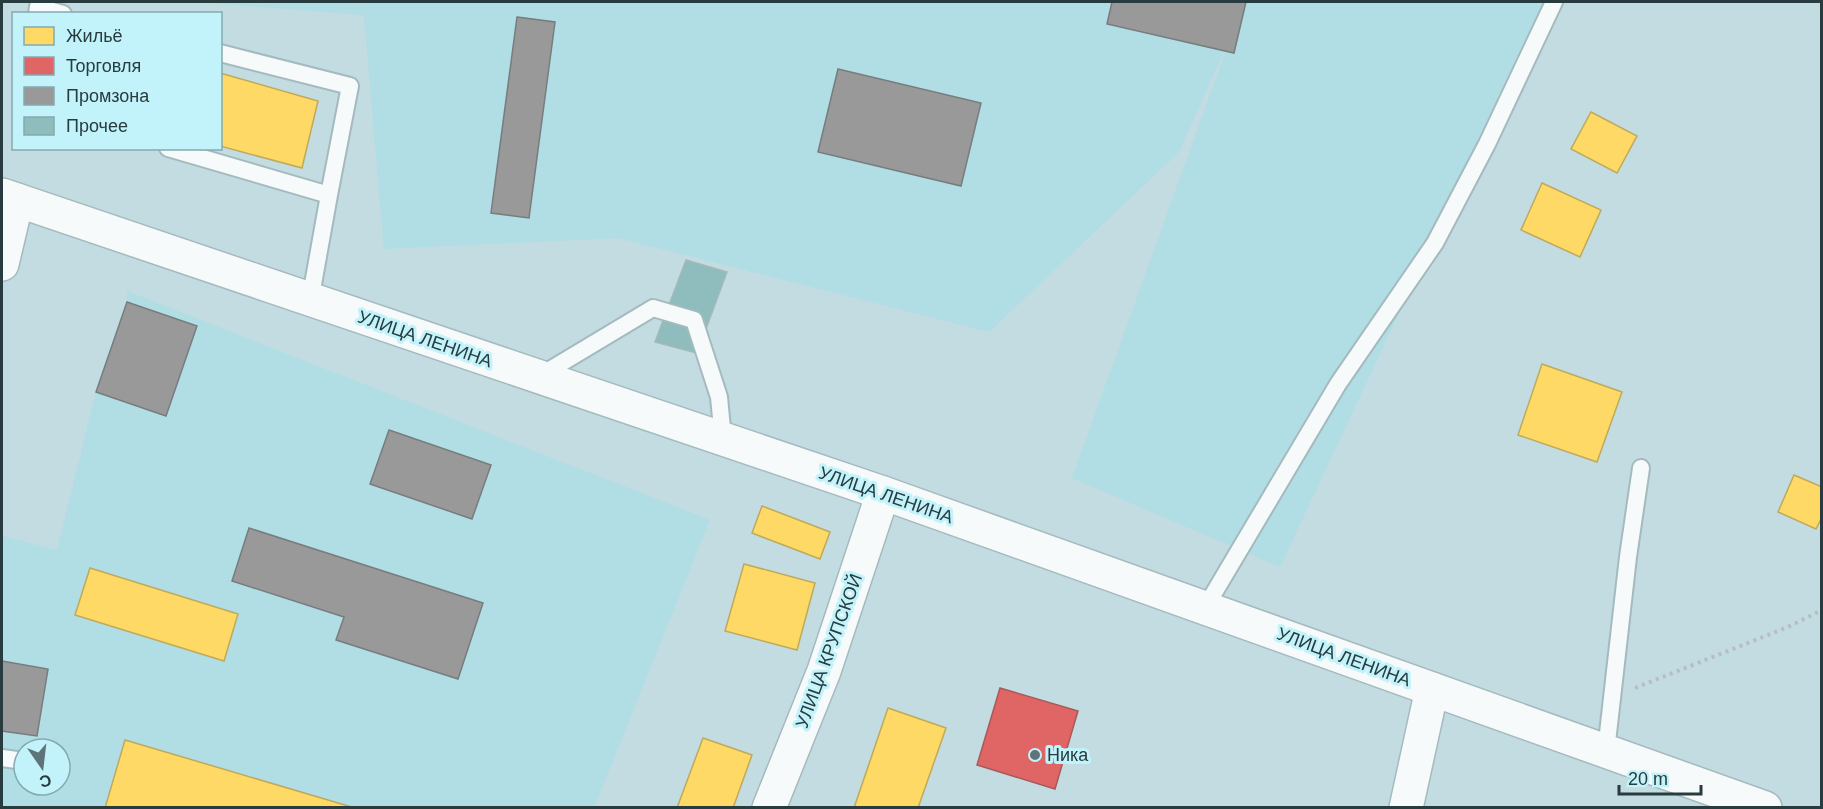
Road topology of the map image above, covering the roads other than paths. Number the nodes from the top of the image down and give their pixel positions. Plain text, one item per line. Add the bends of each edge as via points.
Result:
1 (1554, 2) edge
2 (37, 12) edge
3 (56, 12) edge
4 (222, 54) edge
5 (175, 150) edge
6 (328, 195) junction
7 (9, 198) edge
8 (2, 264) edge
9 (310, 301) junction
10 (538, 377) junction
11 (723, 439) junction
12 (1641, 468) dead end
13 (883, 493) junction
14 (1205, 608) junction
15 (1432, 689) junction
16 (1606, 751) junction
17 (770, 807) edge
18 (1406, 807) edge
19 (1765, 807) edge

1 - 14 lane via 1435,243 1338,384
2 - 3 lane via 38,7
4 - 6 lane via 350,86
5 - 6 lane
6 - 9 lane
7 - 8 main road
7 - 9 main road, УЛИЦА ЛЕНИНА
9 - 10 main road, УЛИЦА ЛЕНИНА
10 - 11 main road, УЛИЦА ЛЕНИНА
10 - 11 lane via 653,308 694,320 719,397
11 - 13 main road, УЛИЦА ЛЕНИНА
12 - 16 lane
13 - 14 main road, УЛИЦА ЛЕНИНА
13 - 17 main road, УЛИЦА КРУПСКОЙ via 824,670
14 - 15 main road, УЛИЦА ЛЕНИНА
15 - 16 main road, УЛИЦА ЛЕНИНА
15 - 18 main road
16 - 19 main road, УЛИЦА ЛЕНИНА

